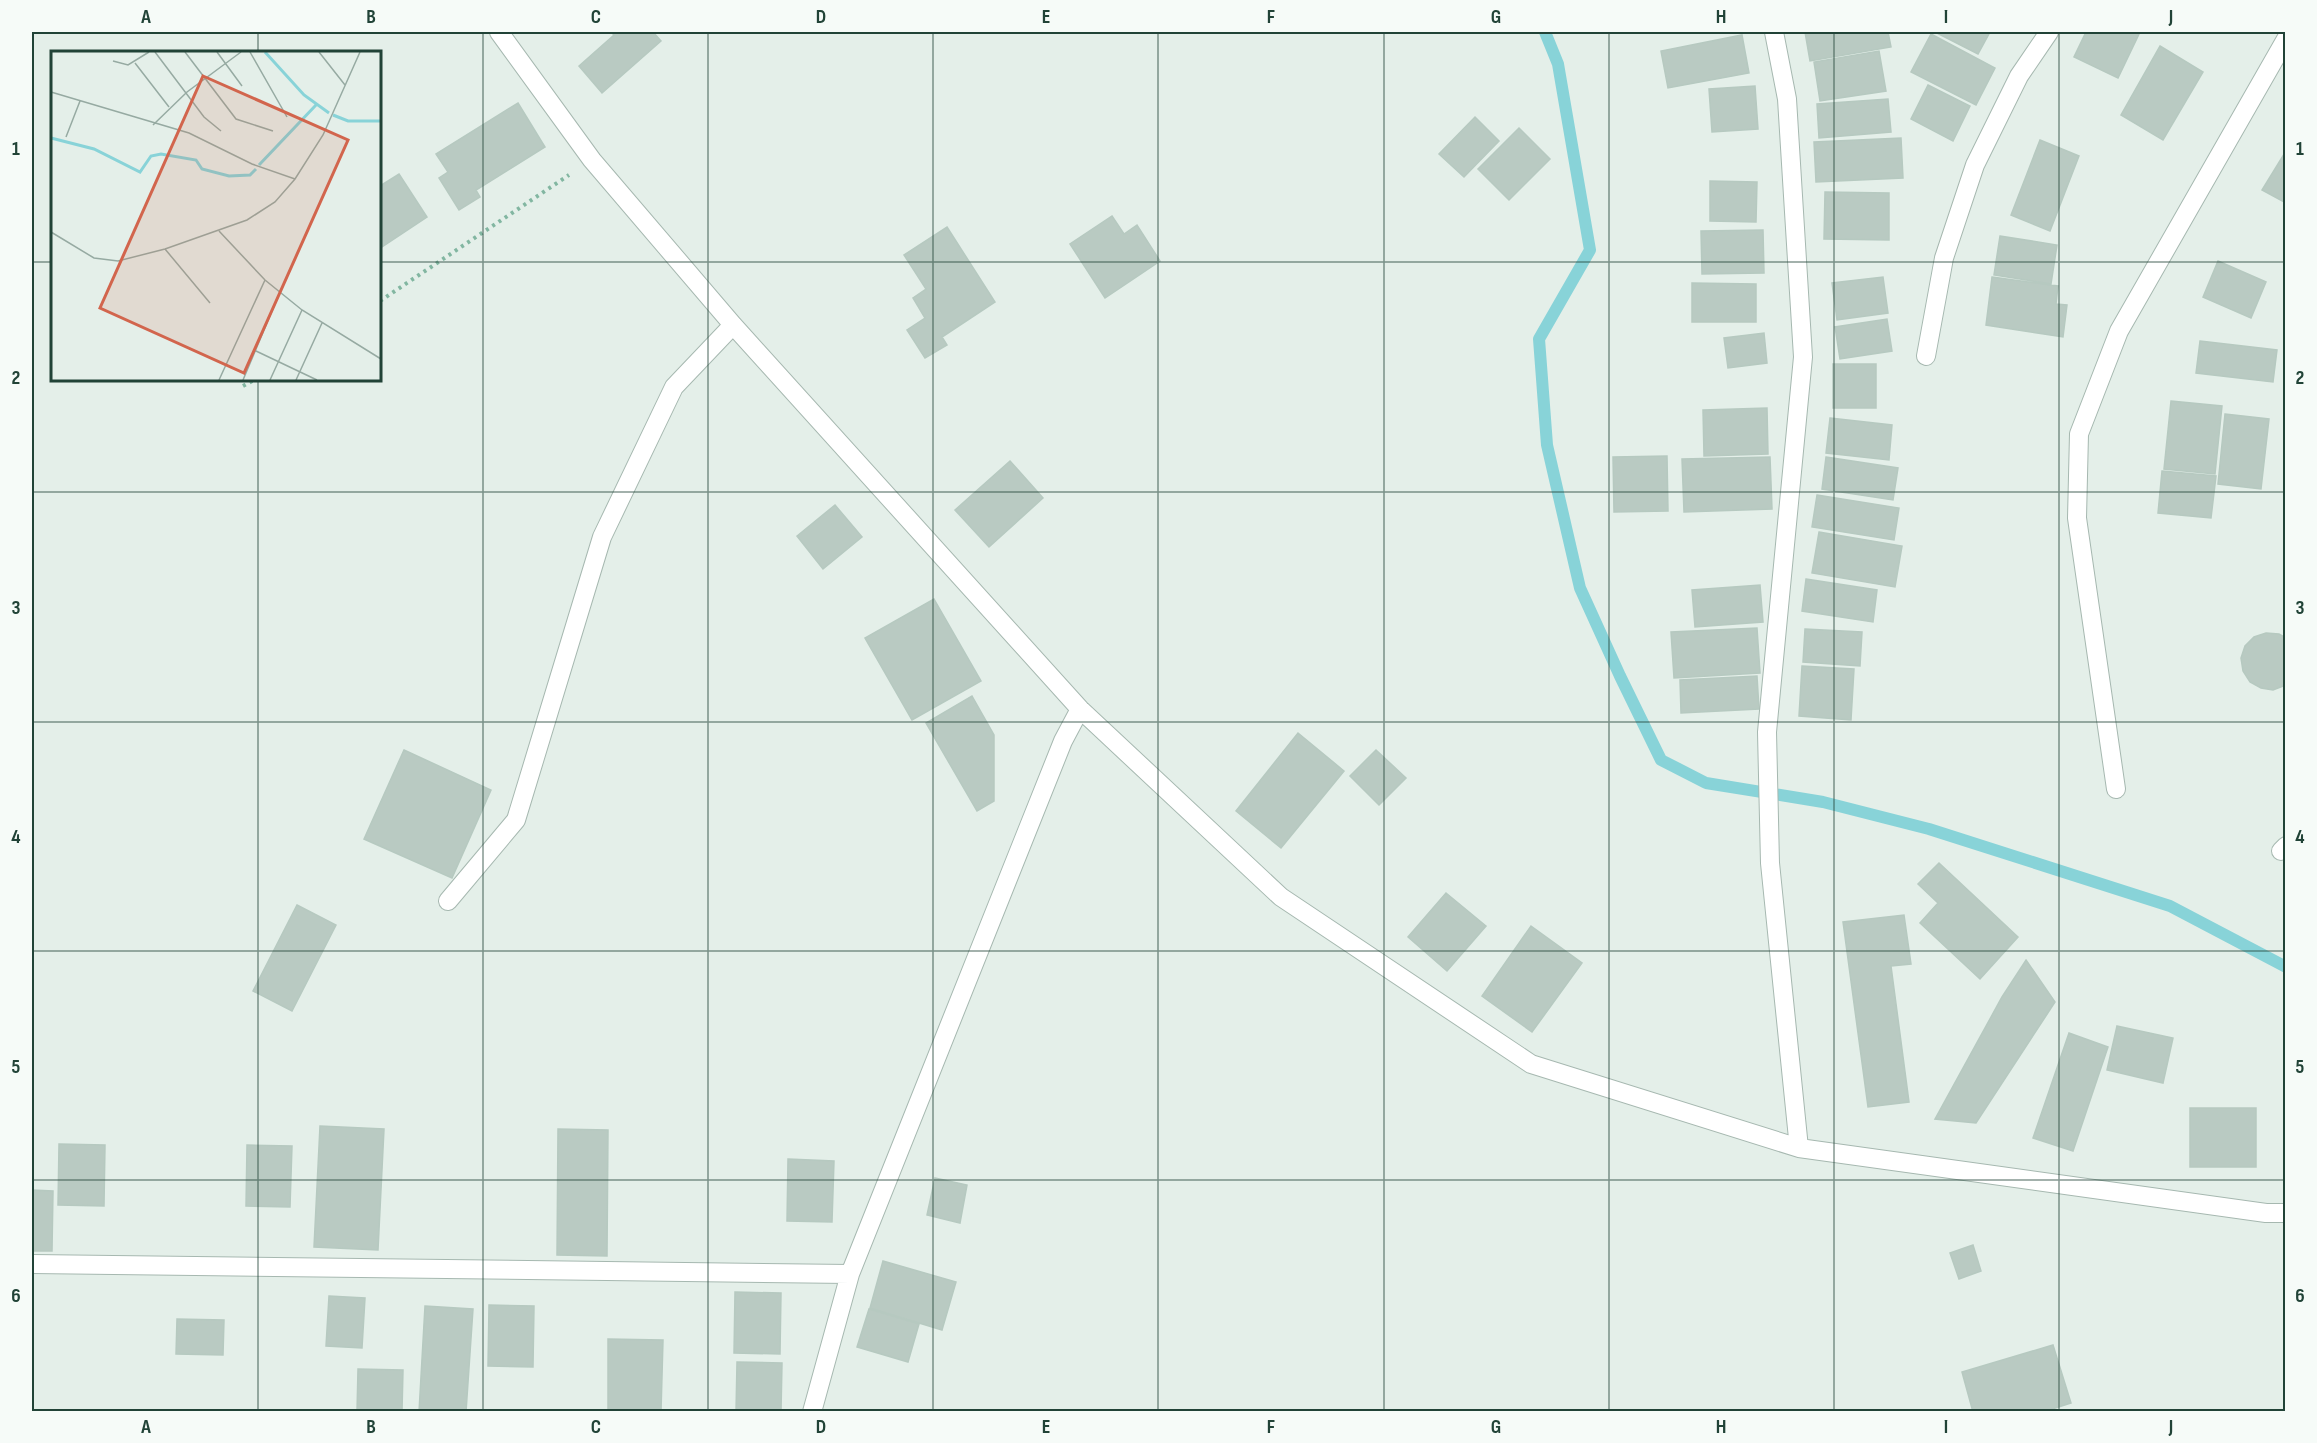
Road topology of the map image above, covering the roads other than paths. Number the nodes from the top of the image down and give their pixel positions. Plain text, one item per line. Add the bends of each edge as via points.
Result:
1 (499, 32) edge
2 (1774, 32) edge
3 (2049, 32) edge
4 (2286, 39) edge
5 (733, 325) junction
6 (1926, 356) dead end
7 (1080, 709) junction
8 (2116, 789) dead end
9 (448, 901) dead end
10 (1799, 1148) junction
11 (2286, 1213) edge
12 (32, 1264) edge
13 (850, 1274) junction
14 (812, 1412) edge

1 - 5 street via 592,160
2 - 10 street via 1787,99 1803,357 1767,732 1770,863
3 - 6 street via 2019,76 1975,165 1944,258
4 - 8 street via 2119,330 2079,434 2077,518
5 - 7 street
5 - 9 street via 674,387 602,537 516,820
7 - 10 street via 1281,897 1531,1064
7 - 13 street
10 - 11 street
12 - 13 street
13 - 14 street

